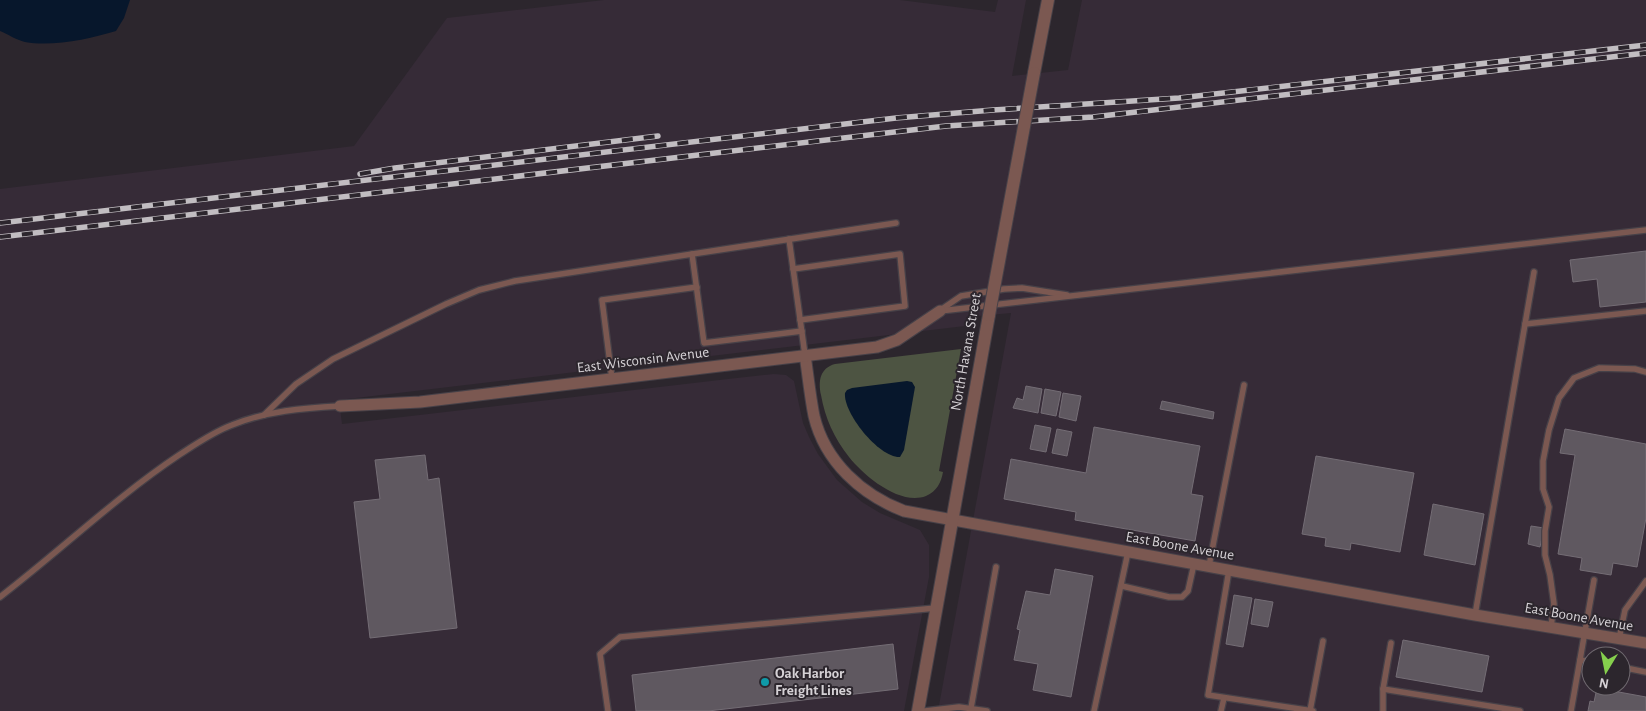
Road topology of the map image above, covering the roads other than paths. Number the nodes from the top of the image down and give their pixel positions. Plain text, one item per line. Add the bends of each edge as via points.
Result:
1 (1048, 0) edge
2 (896, 223) dead end
3 (1646, 230) edge
4 (789, 239) junction
5 (692, 254) junction
6 (793, 269) junction
7 (1534, 272) dead end
8 (696, 287) junction
9 (1084, 296) junction
10 (940, 311) junction
11 (1646, 311) edge
12 (800, 320) junction
13 (1525, 324) junction
14 (802, 332) junction
15 (805, 355) junction
16 (1646, 372) edge
17 (612, 379) junction
18 (1244, 384) dead end
19 (340, 406) joint
20 (264, 415) junction
21 (952, 521) junction
22 (1128, 552) junction
23 (1194, 564) junction
24 (1209, 566) junction
25 (996, 567) dead end
26 (1229, 570) junction
27 (1594, 580) dead end
28 (1646, 581) edge
29 (1122, 586) junction
30 (0, 597) edge
31 (936, 608) junction
32 (1475, 614) junction
33 (1550, 627) junction
34 (1585, 633) junction
35 (1619, 639) junction
36 (1323, 642) dead end
37 (1391, 643) dead end
38 (1646, 644) edge
39 (1580, 660) joint
40 (1631, 669) edge
41 (1646, 672) edge
42 (1383, 689) junction
43 (1224, 698) junction
44 (971, 708) junction
45 (608, 711) edge
46 (918, 711) edge
47 (926, 711) edge
48 (987, 711) edge
49 (1094, 711) edge
50 (1222, 711) edge
51 (1312, 711) edge
52 (1382, 711) edge
53 (1520, 711) edge
54 (1571, 711) edge

1 - 21 street, North Havana Street, bridge
2 - 4 lane
3 - 9 lane
4 - 5 lane
4 - 6 lane
5 - 8 lane
5 - 20 lane via 515,281 480,290 333,359 296,384
6 - 12 lane
6 - 12 lane via 900,254 905,306
7 - 13 lane
8 - 14 lane via 704,343
8 - 17 lane via 602,300
9 - 10 lane
9 - 10 lane via 1022,288 1004,289 961,296
10 - 15 street, East Wisconsin Avenue via 889,344
11 - 13 lane
12 - 14 lane
13 - 32 lane
14 - 15 lane
15 - 17 street, East Wisconsin Avenue
15 - 21 street, East Boone Avenue via 819,432 846,474 890,505
16 - 33 lane via 1599,368 1574,378 1559,398 1543,461 1543,489 1549,507 1545,555 1554,604
17 - 19 street, East Wisconsin Avenue via 420,402
18 - 24 lane
19 - 20 lane
20 - 30 lane via 224,428 155,472
21 - 22 street, East Boone Avenue
21 - 31 street, North Havana Street
22 - 23 street, East Boone Avenue
22 - 29 lane
23 - 24 street, East Boone Avenue
23 - 29 lane via 1188,591 1182,597
24 - 26 street, East Boone Avenue
25 - 44 lane
26 - 32 street, East Boone Avenue
26 - 43 lane via 1208,695
27 - 34 lane
28 - 35 lane via 1624,610
29 - 49 lane
31 - 45 lane via 620,637 600,654
31 - 46 street, North Havana Street
32 - 33 street, East Boone Avenue
33 - 34 street, East Boone Avenue
34 - 35 street, East Boone Avenue
34 - 39 lane
35 - 38 street, East Boone Avenue
36 - 51 lane
37 - 42 lane
39 - 54 lane
40 - 41 lane
42 - 52 lane
42 - 53 lane
43 - 50 lane
43 - 51 lane
44 - 47 lane
44 - 48 lane

